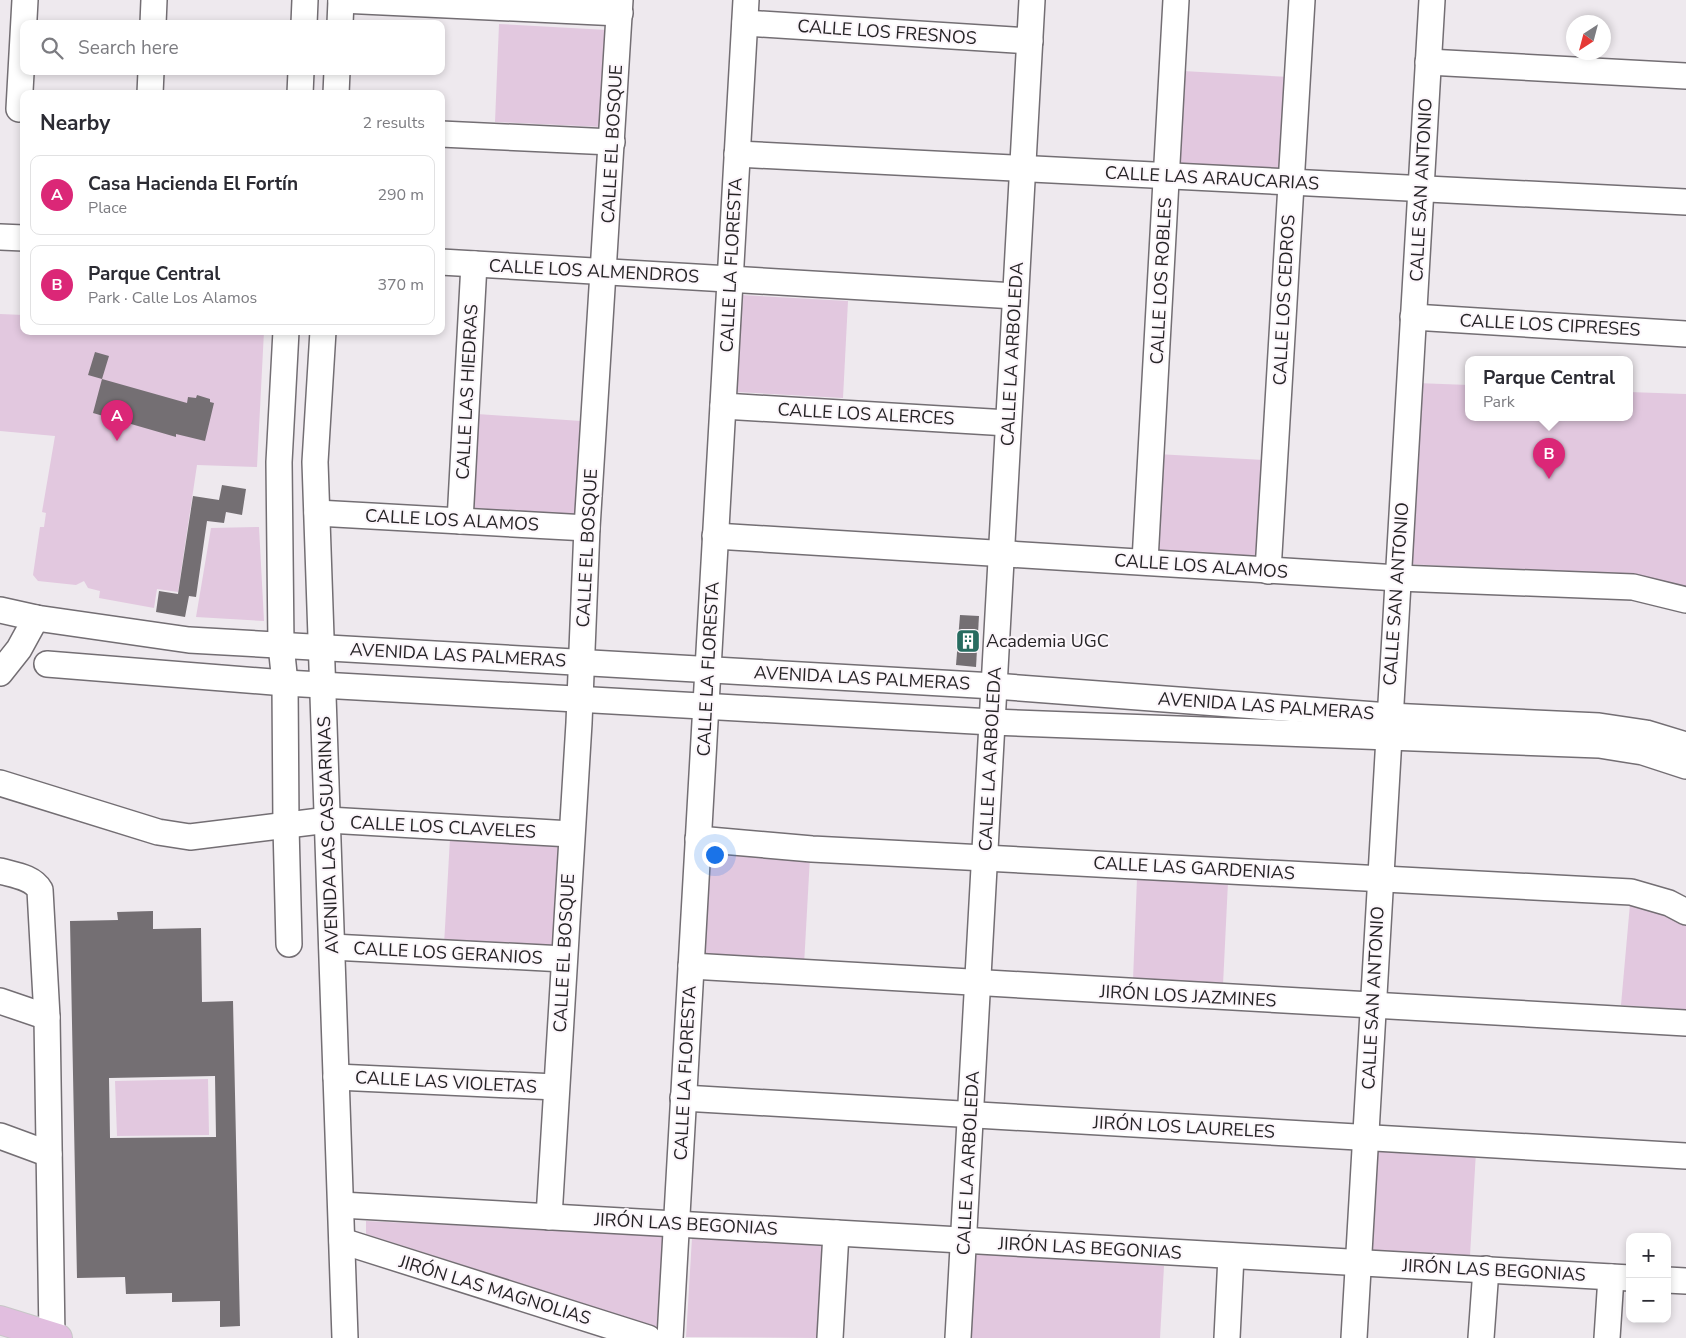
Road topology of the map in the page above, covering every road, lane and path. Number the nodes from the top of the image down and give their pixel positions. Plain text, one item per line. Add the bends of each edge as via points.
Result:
1 (25, 0) edge
2 (154, 0) edge
3 (305, 0) edge
4 (341, 0) edge
5 (1032, 0) edge
6 (1176, 0) edge
7 (1302, 0) edge
8 (1432, 0) edge
9 (620, 7) edge
10 (746, 12) edge
11 (23, 20) edge
12 (153, 20) edge
13 (304, 20) edge
14 (340, 20) edge
15 (1030, 41) junction
16 (20, 50) edge
17 (1428, 62) junction
18 (151, 75) edge
19 (301, 75) edge
20 (337, 75) edge
21 (1686, 76) edge
22 (150, 90) edge
23 (300, 90) edge
24 (336, 90) edge
25 (14, 109) edge
26 (445, 134) edge
27 (612, 142) junction
28 (737, 154) junction
29 (1022, 168) junction
30 (1166, 176) junction
31 (1291, 182) junction
32 (1421, 188) junction
33 (1686, 202) edge
34 (0, 237) edge
35 (20, 238) edge
36 (445, 262) edge
37 (474, 264) junction
38 (604, 271) junction
39 (730, 279) junction
40 (1016, 296) junction
41 (1413, 317) junction
42 (1686, 334) edge
43 (286, 335) edge
44 (323, 335) edge
45 (723, 406) junction
46 (1008, 423) junction
47 (317, 513) junction
48 (460, 521) junction
49 (587, 528) junction
50 (715, 536) junction
51 (1001, 554) junction
52 (1145, 561) junction
53 (1268, 571) junction
54 (1398, 578) junction
55 (1686, 600) edge
56 (0, 610) edge
57 (36, 618) junction
58 (281, 645) junction
59 (322, 647) junction
60 (581, 662) junction
61 (47, 664) dead end
62 (708, 670) junction
63 (0, 672) edge
64 (285, 682) junction
65 (323, 684) junction
66 (994, 686) junction
67 (579, 698) junction
68 (706, 706) junction
69 (992, 722) junction
70 (1389, 727) junction
71 (1686, 745) edge
72 (1686, 766) edge
73 (0, 784) edge
74 (328, 820) junction
75 (286, 826) junction
76 (571, 834) junction
77 (698, 839) junction
78 (984, 858) junction
79 (0, 871) edge
80 (1380, 878) junction
81 (1686, 912) edge
82 (289, 944) dead end
83 (332, 947) junction
84 (564, 959) junction
85 (691, 966) junction
86 (978, 984) junction
87 (0, 1001) edge
88 (1373, 1006) junction
89 (47, 1017) junction
90 (1686, 1023) edge
91 (336, 1077) junction
92 (556, 1087) junction
93 (683, 1098) junction
94 (970, 1114) junction
95 (0, 1136) edge
96 (1365, 1137) junction
97 (49, 1154) junction
98 (1686, 1156) edge
99 (341, 1205) junction
100 (549, 1217) junction
101 (676, 1224) junction
102 (836, 1233) junction
103 (963, 1240) junction
104 (342, 1242) junction
105 (1231, 1256) junction
106 (1358, 1263) junction
107 (1486, 1270) junction
108 (1620, 1277) edge
109 (1671, 1280) edge
110 (1686, 1282) edge
111 (0, 1320) edge
112 (55, 1337) edge
113 (344, 1338) edge
114 (648, 1338) edge
115 (670, 1338) edge
116 (830, 1338) edge
117 (958, 1338) edge
118 (1227, 1338) edge
119 (1354, 1338) edge
120 (1481, 1338) edge
121 (1607, 1338) edge

1 - 11 street
2 - 12 street
3 - 13 street
4 - 9 street
4 - 14 street
5 - 15 street, CALLE LA ARBOLEDA
6 - 30 street, CALLE LOS ROBLES
7 - 31 street, CALLE LOS CEDROS
8 - 17 street, CALLE SAN ANTONIO
9 - 27 street, CALLE EL BOSQUE
10 - 15 street, CALLE LOS FRESNOS
10 - 28 street, CALLE LA FLORESTA
15 - 29 street, CALLE LA ARBOLEDA
16 - 25 street
17 - 21 street
17 - 32 street, CALLE SAN ANTONIO
18 - 22 street
19 - 23 street
20 - 24 street
26 - 27 street
27 - 38 street, CALLE EL BOSQUE
28 - 29 street, CALLE LAS ARAUCARIAS
28 - 39 street, CALLE LA FLORESTA
29 - 30 street, CALLE LAS ARAUCARIAS
29 - 40 street, CALLE LA ARBOLEDA
30 - 31 street, CALLE LAS ARAUCARIAS
30 - 52 street, CALLE LOS ROBLES
31 - 32 street, CALLE LAS ARAUCARIAS
31 - 53 street, CALLE LOS CEDROS
32 - 33 street, CALLE LAS ARAUCARIAS
32 - 41 street, CALLE SAN ANTONIO
34 - 35 street
36 - 37 street, CALLE LOS ALMENDROS
37 - 38 street, CALLE LOS ALMENDROS
37 - 48 street, CALLE LAS HIEDRAS
38 - 39 street, CALLE LOS ALMENDROS
38 - 49 street, CALLE EL BOSQUE
39 - 40 street, CALLE LOS ALMENDROS
39 - 45 street, CALLE LA FLORESTA
40 - 46 street, CALLE LA ARBOLEDA
41 - 42 street, CALLE LOS CIPRESES
41 - 54 street, CALLE SAN ANTONIO
43 - 58 street via 279,462
44 - 47 street, AVENIDA LAS CASUARINAS via 315,462
45 - 46 street, CALLE LOS ALERCES
45 - 50 street, CALLE LA FLORESTA
46 - 51 street, CALLE LA ARBOLEDA
47 - 48 street, CALLE LOS ALAMOS
47 - 59 street, AVENIDA LAS CASUARINAS
48 - 49 street, CALLE LOS ALAMOS
49 - 60 street, CALLE EL BOSQUE
50 - 51 street, CALLE LOS ALAMOS
50 - 62 street, CALLE LA FLORESTA
51 - 52 street, CALLE LOS ALAMOS
51 - 66 street, CALLE LA ARBOLEDA
52 - 53 street, CALLE LOS ALAMOS
53 - 54 street, CALLE LOS ALAMOS
54 - 55 street, CALLE LOS ALAMOS via 1633,587
54 - 70 street, CALLE SAN ANTONIO
56 - 57 street, AVENIDA LAS PALMERAS
57 - 58 street, AVENIDA LAS PALMERAS via 189,640
57 - 63 street via 19,649
58 - 59 street, AVENIDA LAS PALMERAS
58 - 64 street
59 - 60 street, AVENIDA LAS PALMERAS
59 - 65 street, AVENIDA LAS CASUARINAS
60 - 62 street, AVENIDA LAS PALMERAS
60 - 67 street, CALLE EL BOSQUE
61 - 64 street, AVENIDA LAS PALMERAS
62 - 66 street, AVENIDA LAS PALMERAS
62 - 68 street, CALLE LA FLORESTA
64 - 65 street, AVENIDA LAS PALMERAS
64 - 75 street
65 - 67 street, AVENIDA LAS PALMERAS
65 - 74 street, AVENIDA LAS CASUARINAS
66 - 69 street, CALLE LA ARBOLEDA
66 - 70 street, AVENIDA LAS PALMERAS
67 - 68 street, AVENIDA LAS PALMERAS
67 - 76 street, CALLE EL BOSQUE
68 - 69 street, AVENIDA LAS PALMERAS
68 - 77 street, CALLE LA FLORESTA
69 - 70 street, AVENIDA LAS PALMERAS
69 - 78 street, CALLE LA ARBOLEDA
70 - 71 street, AVENIDA LAS PALMERAS via 1599,726 1646,733
70 - 72 street, AVENIDA LAS PALMERAS via 1598,744 1643,752
70 - 80 street, CALLE SAN ANTONIO
73 - 75 street, CALLE LOS CLAVELES via 158,832 190,837
74 - 75 street, CALLE LOS CLAVELES
74 - 76 street, CALLE LOS CLAVELES
74 - 83 street, AVENIDA LAS CASUARINAS
75 - 82 street
76 - 84 street, CALLE EL BOSQUE
77 - 78 street, CALLE LAS GARDENIAS
77 - 85 street, CALLE LA FLORESTA
78 - 80 street, CALLE LAS GARDENIAS
78 - 86 street, CALLE LA ARBOLEDA
79 - 89 street via 30,880 40,890
80 - 81 street, CALLE LAS GARDENIAS via 1631,892 1669,903
80 - 88 street, CALLE SAN ANTONIO
83 - 84 street, CALLE LOS GERANIOS
83 - 91 street, AVENIDA LAS CASUARINAS
84 - 92 street, CALLE EL BOSQUE
85 - 86 street, JIRÓN LOS JAZMINES
85 - 93 street, CALLE LA FLORESTA
86 - 88 street, JIRÓN LOS JAZMINES
86 - 94 street, CALLE LA ARBOLEDA
87 - 89 street
88 - 90 street, JIRÓN LOS JAZMINES
88 - 96 street, CALLE SAN ANTONIO
89 - 97 street
91 - 92 street, CALLE LAS VIOLETAS
91 - 99 street, AVENIDA LAS CASUARINAS
92 - 100 street, CALLE EL BOSQUE
93 - 94 street, JIRÓN LOS LAURELES
93 - 101 street, CALLE LA FLORESTA
94 - 96 street, JIRÓN LOS LAURELES
94 - 103 street, CALLE LA ARBOLEDA
95 - 97 street
96 - 98 street, JIRÓN LOS LAURELES
96 - 106 street, CALLE SAN ANTONIO
97 - 112 street
99 - 100 street, JIRÓN LAS BEGONIAS
99 - 104 street, AVENIDA LAS CASUARINAS
100 - 101 street, JIRÓN LAS BEGONIAS
101 - 102 street, JIRÓN LAS BEGONIAS
101 - 115 street, CALLE LA FLORESTA
102 - 103 street, JIRÓN LAS BEGONIAS
102 - 116 street
103 - 105 street, JIRÓN LAS BEGONIAS
103 - 117 street, CALLE LA ARBOLEDA
104 - 113 street, AVENIDA LAS CASUARINAS
104 - 114 street, JIRÓN LAS MAGNOLIAS
105 - 106 street, JIRÓN LAS BEGONIAS
105 - 118 street
106 - 107 street, JIRÓN LAS BEGONIAS
106 - 119 street, CALLE SAN ANTONIO
107 - 108 street, JIRÓN LAS BEGONIAS
107 - 120 street
108 - 121 street
109 - 110 street
111 - 112 main road

